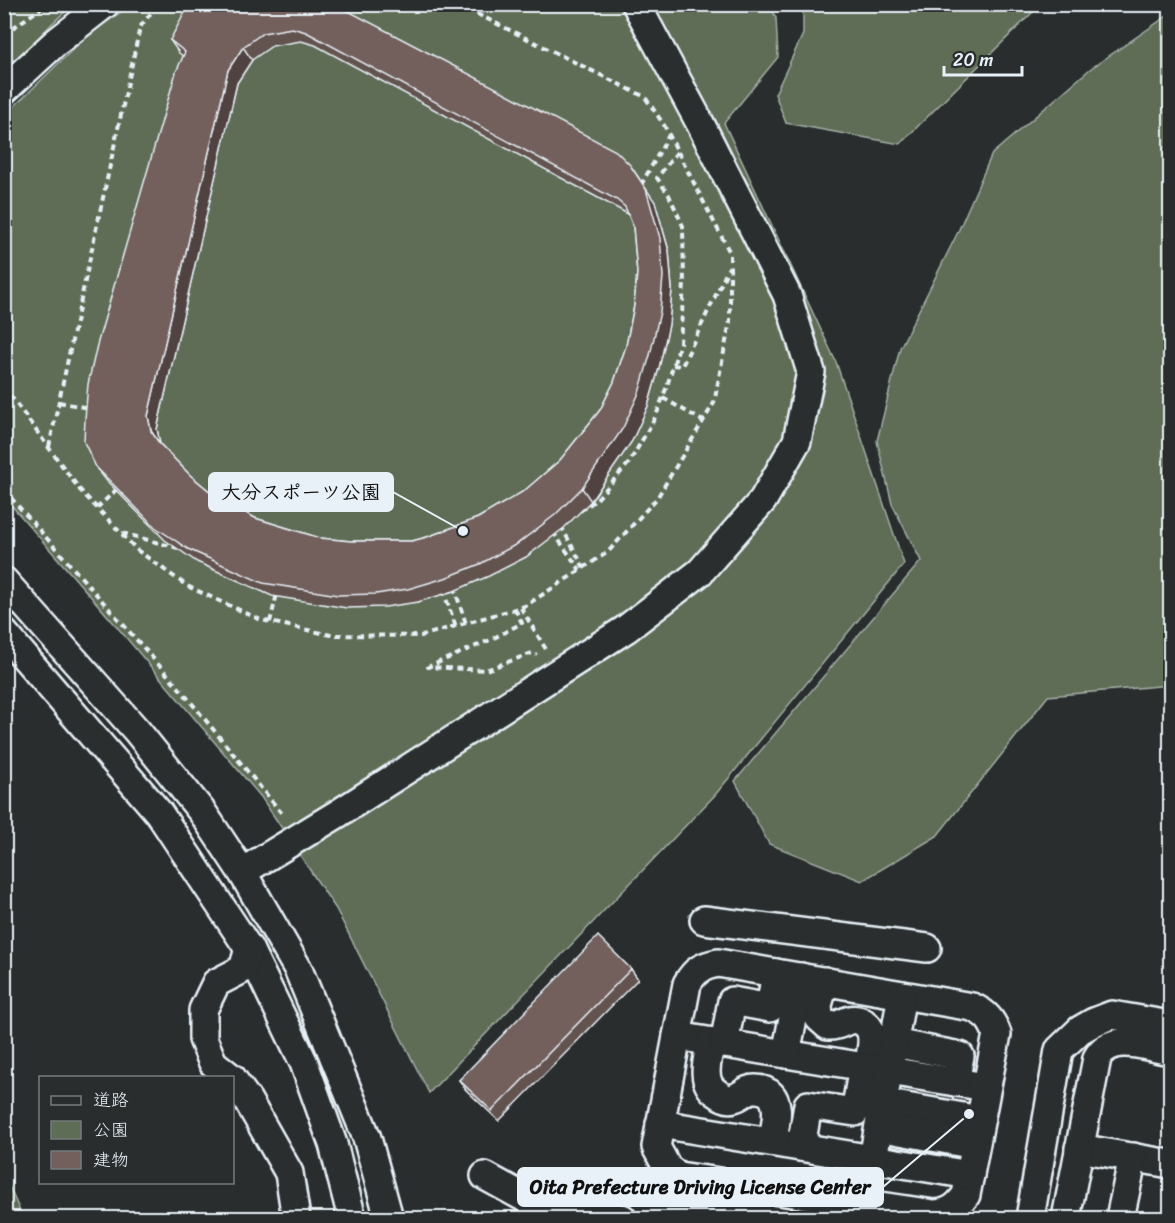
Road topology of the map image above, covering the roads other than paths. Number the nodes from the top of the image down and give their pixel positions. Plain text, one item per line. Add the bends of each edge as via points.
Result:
1 (105, 4) edge
2 (636, 4) edge
3 (4, 90) edge
4 (4, 581) edge
5 (4, 633) edge
6 (242, 872) junction
7 (704, 920) dead end
8 (927, 948) dead end
9 (249, 949) junction
10 (801, 977) junction
11 (902, 995) junction
12 (1094, 1022) junction
13 (1170, 1025) edge
14 (677, 1036) junction
15 (718, 1043) junction
16 (894, 1043) junction
17 (1102, 1048) junction
18 (1170, 1051) edge
19 (786, 1054) junction
20 (874, 1068) junction
21 (229, 1076) edge
22 (234, 1081) edge
23 (955, 1082) junction
24 (987, 1087) junction
25 (881, 1115) junction
26 (660, 1124) junction
27 (978, 1133) junction
28 (772, 1142) junction
29 (801, 1147) junction
30 (1079, 1148) junction
31 (1133, 1157) junction
32 (873, 1159) junction
33 (1170, 1164) edge
34 (970, 1174) junction
35 (485, 1176) dead end
36 (577, 1191) dead end
37 (543, 1203) junction
38 (296, 1218) edge
39 (352, 1218) edge
40 (389, 1218) edge
41 (622, 1218) edge
42 (1030, 1218) edge
43 (1066, 1218) edge
44 (1120, 1218) edge

1 - 3 street
2 - 6 street via 787,295 811,372 797,441 763,500 700,572 627,628
4 - 6 street via 137,731 202,813
5 - 9 street via 159,813
6 - 40 street via 298,969 368,1138
7 - 8 street
9 - 21 street via 243,969 216,983 203,1010 203,1039 213,1063
9 - 39 street via 304,1064 333,1144
10 - 11 street
10 - 14 street via 718,963 703,966 687,984
10 - 15 street via 770,1008 732,1001
10 - 19 street
10 - 20 street via 818,1005 819,1017 828,1026 851,1020 867,1025 871,1030
11 - 16 street
11 - 24 street via 984,1012 997,1034
12 - 13 street via 1112,1015
12 - 17 street
12 - 42 street via 1059,1050
14 - 15 street
14 - 26 street
15 - 19 street
15 - 28 street via 707,1065 708,1083 724,1098 756,1089 773,1098 777,1120
16 - 20 street
16 - 23 street via 960,1056
17 - 18 street via 1118,1042
17 - 30 street via 1097,1058 1099,1095
19 - 20 street
20 - 23 street
20 - 25 street
20 - 29 street via 855,1112 808,1105
22 - 38 street via 289,1173
23 - 24 street
24 - 27 street
25 - 27 street
25 - 32 street
26 - 28 street
26 - 34 street via 656,1147 668,1169 679,1176 934,1214 958,1206 966,1194
27 - 34 street
28 - 29 street
29 - 32 street
30 - 31 street
30 - 43 street
31 - 33 street
31 - 44 street
32 - 34 street
35 - 37 street via 527,1199
36 - 37 street
37 - 41 street

